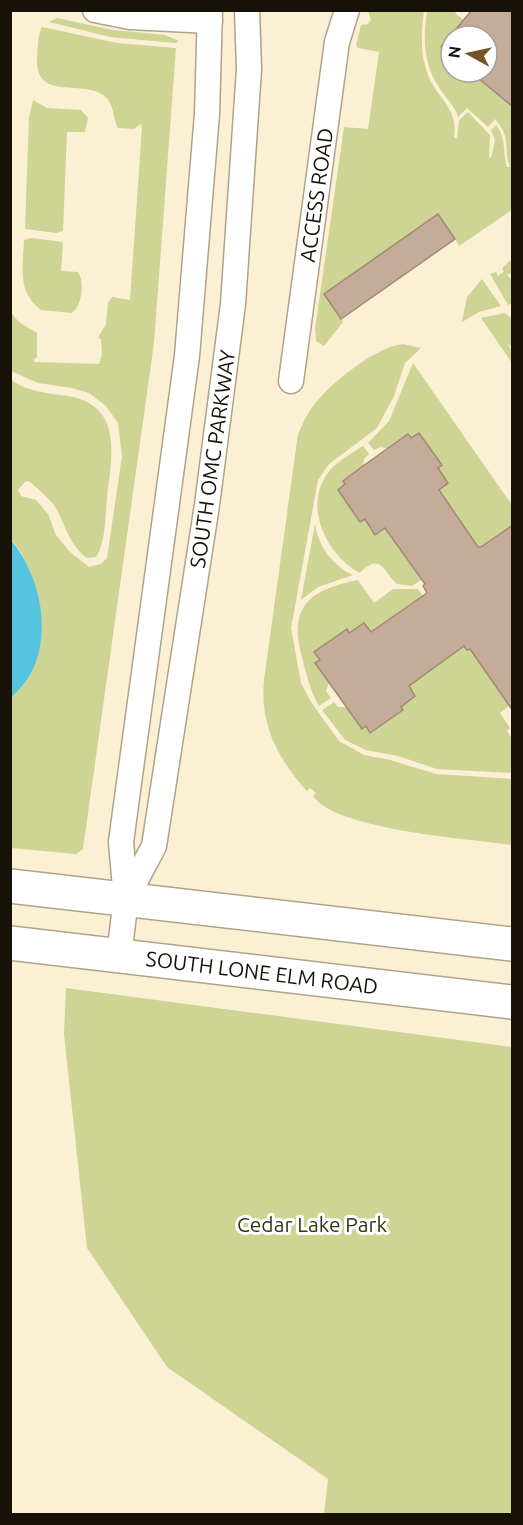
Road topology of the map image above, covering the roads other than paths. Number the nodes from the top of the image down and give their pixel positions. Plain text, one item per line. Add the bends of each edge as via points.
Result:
1 (95, 10) edge
2 (247, 10) edge
3 (347, 10) edge
4 (210, 16) edge
5 (291, 381) dead end
6 (10, 886) edge
7 (126, 899) junction
8 (10, 944) edge
9 (513, 944) edge
10 (119, 955) junction
11 (513, 1002) edge

1 - 4 street via 130,17
2 - 7 street, SOUTH OMC PARKWAY via 249,69 233,304 207,505 154,846
3 - 5 street, ACCESS ROAD via 336,42
4 - 7 street, SOUTH OMC PARKWAY via 207,114 187,357 121,842
6 - 7 main road
7 - 9 main road
7 - 10 street, SOUTH OMC PARKWAY
8 - 10 main road, SOUTH LONE ELM ROAD
10 - 11 main road, SOUTH LONE ELM ROAD

